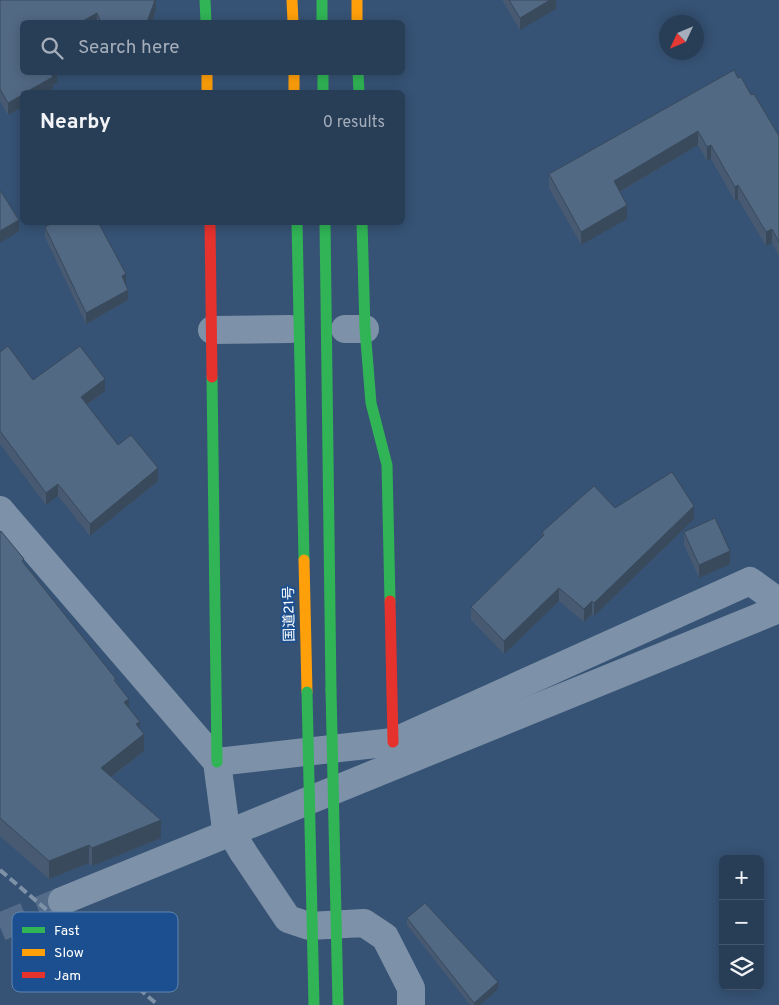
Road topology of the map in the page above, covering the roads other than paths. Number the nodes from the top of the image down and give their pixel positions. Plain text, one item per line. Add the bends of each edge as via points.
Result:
1 (206, 0) edge
2 (292, 0) edge
3 (322, 0) edge
4 (356, 0) edge
5 (206, 20) edge
6 (293, 20) edge
7 (322, 20) edge
8 (357, 20) edge
9 (207, 75) edge
10 (294, 75) edge
11 (323, 75) edge
12 (358, 75) edge
13 (207, 90) edge
14 (294, 90) edge
15 (323, 90) edge
16 (359, 90) edge
17 (210, 225) edge
18 (297, 225) edge
19 (325, 225) edge
20 (362, 225) edge
21 (290, 329) dead end
22 (212, 330) junction
23 (0, 510) edge
24 (779, 602) edge
25 (779, 609) edge
26 (394, 742) junction
27 (217, 762) junction
28 (62, 902) tunnel mouth
29 (314, 1005) edge
30 (338, 1005) edge
31 (411, 1005) edge

1 - 5 main road
2 - 6 main road
3 - 7 main road
4 - 8 main road
9 - 13 main road
10 - 14 main road
11 - 15 main road
12 - 16 main road
17 - 22 main road
18 - 29 main road, 国道21号, bridge
19 - 30 main road, bridge
20 - 26 main road via 355,329 387,465
21 - 22 street
22 - 27 main road
23 - 27 street
24 - 26 street via 750,581
25 - 28 street
26 - 27 street
27 - 31 street, bridge via 225,822 288,919 309,926 364,923 385,936 411,988

